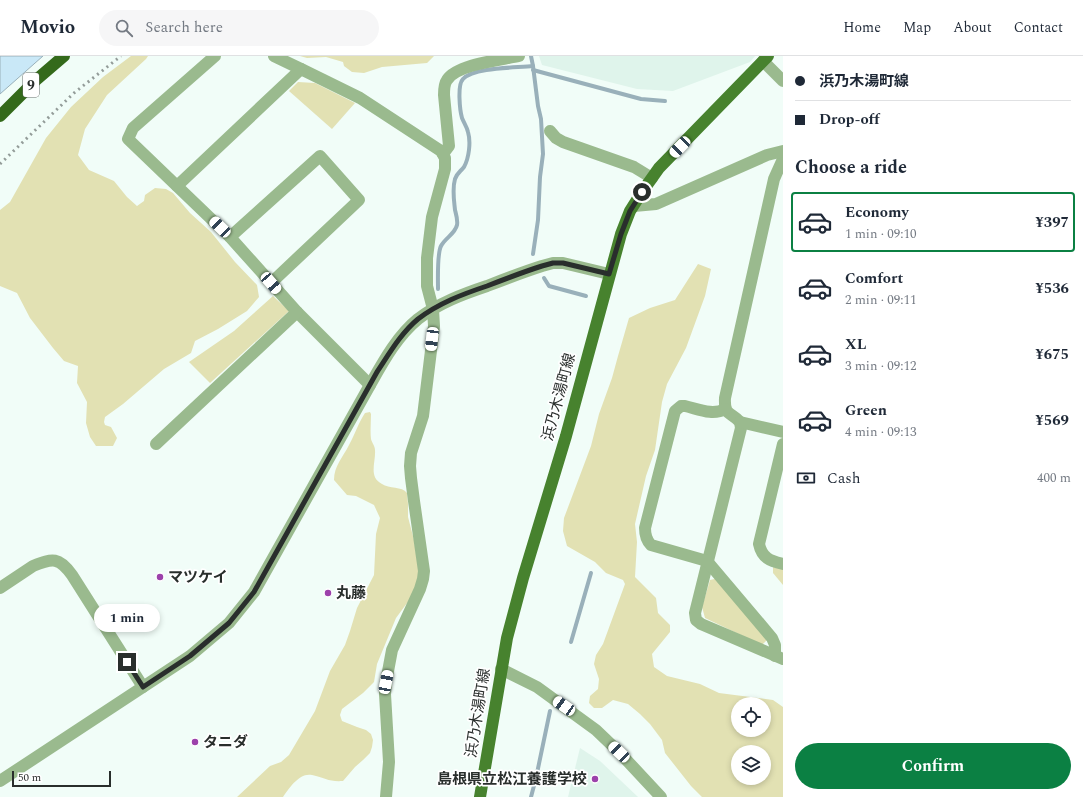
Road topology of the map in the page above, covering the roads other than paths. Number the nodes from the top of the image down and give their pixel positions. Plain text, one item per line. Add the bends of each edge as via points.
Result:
1 (64, 56) edge
2 (215, 56) edge
3 (274, 56) edge
4 (520, 56) edge
5 (766, 59) edge
6 (301, 69) junction
7 (783, 81) edge
8 (0, 116) edge
9 (550, 131) dead end
10 (783, 151) edge
11 (443, 154) junction
12 (783, 159) edge
13 (652, 178) junction
14 (177, 186) junction
15 (634, 206) junction
16 (230, 237) junction
17 (609, 274) junction
18 (271, 283) junction
19 (433, 309) junction
20 (296, 312) junction
21 (370, 386) junction
22 (725, 409) junction
23 (740, 422) junction
24 (783, 432) edge
25 (156, 444) dead end
26 (783, 444) edge
27 (780, 473) edge
28 (707, 561) junction
29 (783, 564) edge
30 (0, 588) edge
31 (779, 658) edge
32 (501, 669) junction
33 (143, 687) junction
34 (0, 781) edge
35 (386, 797) edge
36 (480, 797) edge
37 (661, 797) edge

1 - 8 highway, 9
2 - 14 street via 133,128 128,139
3 - 6 street
4 - 11 street via 466,67 446,80 444,95 449,146
5 - 7 street
5 - 13 main road, 浜乃木湯町線
6 - 11 street via 360,98
6 - 14 street
9 - 13 street via 563,142 634,167
10 - 15 street via 767,155 656,204
11 - 19 street via 445,169 432,217 427,258 427,286
12 - 22 street via 774,179 725,398
13 - 15 main road, 浜乃木湯町線
14 - 16 street
15 - 17 main road, 浜乃木湯町線 via 621,234
16 - 18 street
16 - 18 street via 320,156 359,200
17 - 19 street via 553,263 457,297
17 - 32 main road, 浜乃木湯町線 via 566,436 523,578
18 - 20 street
19 - 21 street via 406,332
19 - 35 street via 434,326 423,416 411,453 410,466 424,571 420,589 392,650 386,682 389,762
20 - 21 street
20 - 25 street
21 - 33 street via 254,592 229,623 190,656
22 - 23 street
22 - 28 street via 711,412 681,406 675,411 645,528 651,545
23 - 24 street
23 - 28 street via 741,428
26 - 27 street
27 - 29 street via 759,544 766,558
28 - 31 street via 772,638
28 - 31 street via 695,613 696,620
30 - 33 street via 33,566 51,560 63,564
32 - 36 main road, 浜乃木湯町線
32 - 37 street via 537,687 596,730
33 - 34 street

